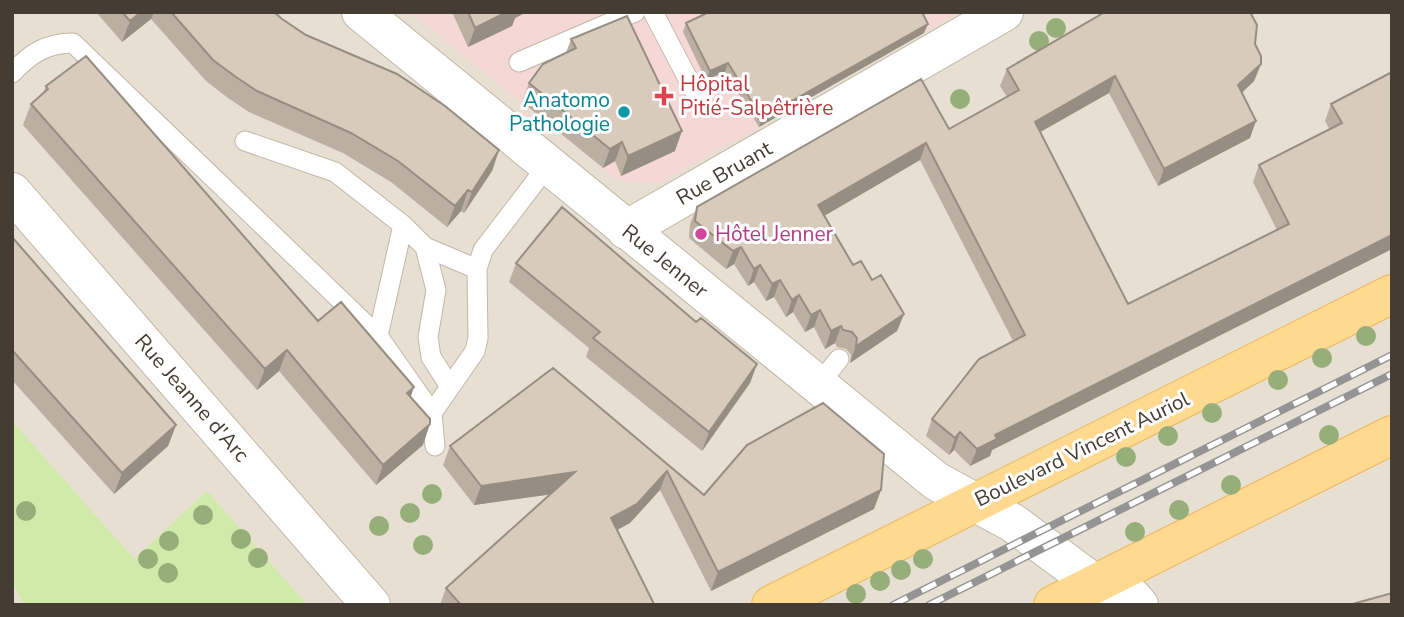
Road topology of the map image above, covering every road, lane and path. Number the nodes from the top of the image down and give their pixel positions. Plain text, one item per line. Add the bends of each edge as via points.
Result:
1 (361, 12) edge
2 (635, 12) edge
3 (653, 12) edge
4 (1004, 12) edge
5 (519, 62) dead end
6 (12, 73) edge
7 (699, 100) dead end
8 (246, 141) dead end
9 (548, 165) junction
10 (12, 192) edge
11 (403, 225) junction
12 (626, 230) junction
13 (425, 247) junction
14 (477, 268) junction
15 (1392, 294) edge
16 (378, 336) junction
17 (449, 385) junction
18 (432, 413) junction
19 (1392, 435) edge
20 (435, 446) dead end
21 (975, 502) junction
22 (1094, 584) junction
23 (371, 605) edge
24 (771, 605) edge
25 (1053, 605) edge
26 (1139, 605) edge

1 - 9 street, Rue Jenner
2 - 5 lane
3 - 7 lane
4 - 12 street, Rue Bruant
6 - 16 lane via 30,54 58,43 73,43
8 - 11 lane via 335,172
9 - 12 street, Rue Jenner
9 - 14 lane via 483,250
10 - 23 street, Rue Jeanne d'Arc
11 - 13 lane
11 - 16 lane
12 - 21 street, Rue Jenner via 829,372 936,481
13 - 14 lane
13 - 17 lane via 436,290 428,337 431,357
14 - 17 lane via 475,351
15 - 21 main road, Boulevard Vincent Auriol
16 - 18 lane
17 - 18 lane
18 - 20 lane
19 - 22 main road
21 - 22 street, Rue Jenner via 1013,523
21 - 24 main road, Boulevard Vincent Auriol
22 - 25 main road
22 - 26 street, Rue Jenner via 1131,596

